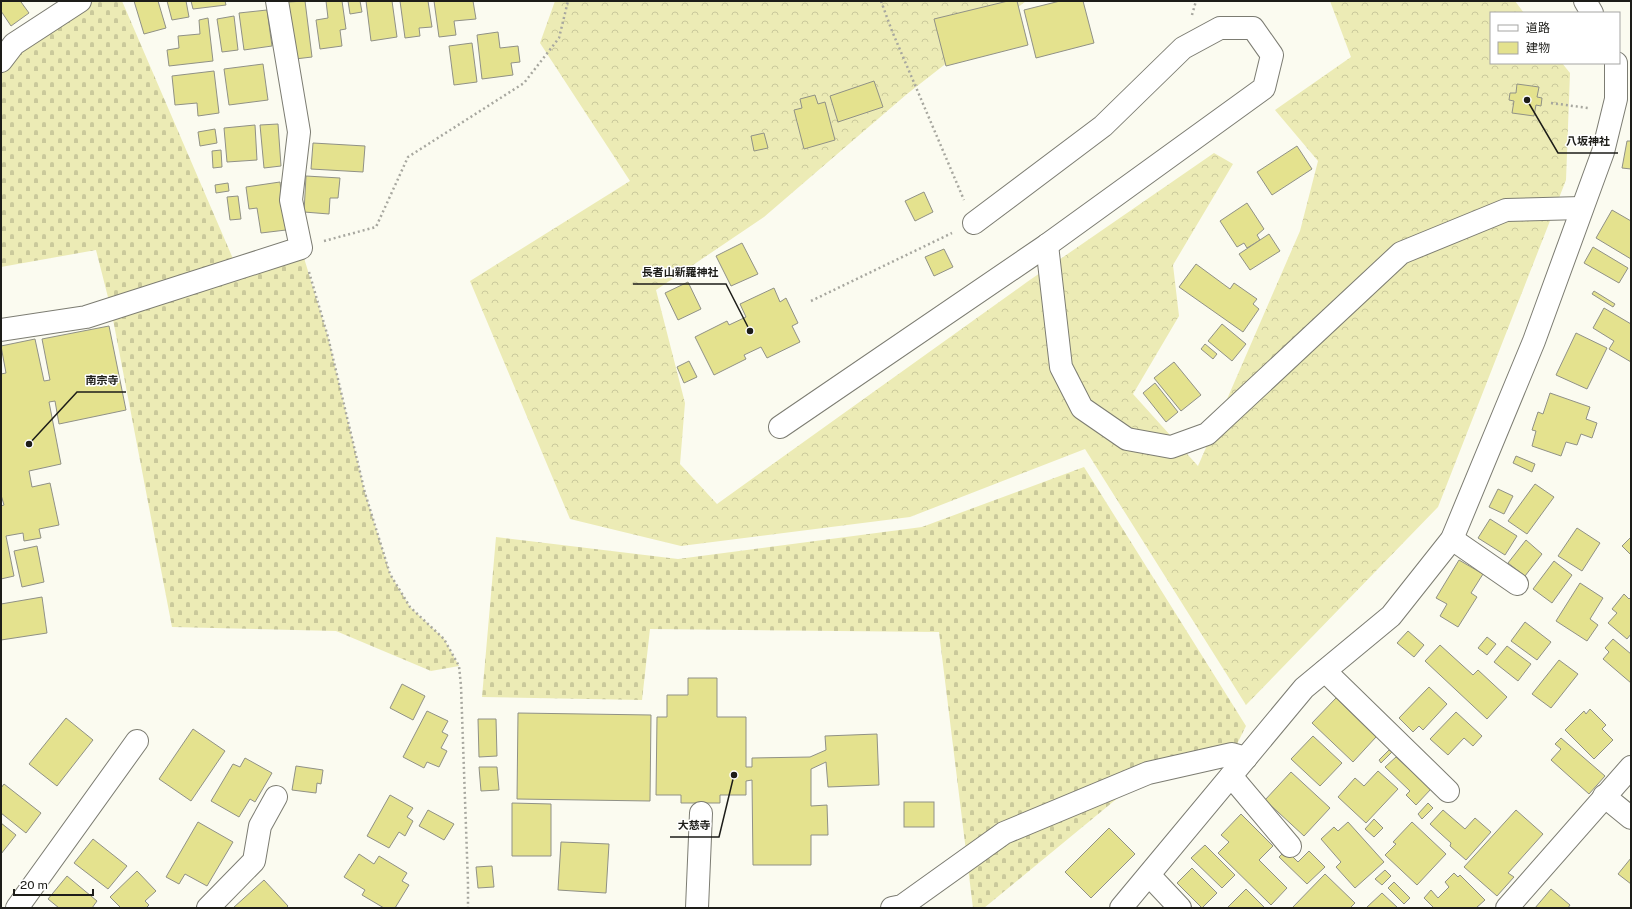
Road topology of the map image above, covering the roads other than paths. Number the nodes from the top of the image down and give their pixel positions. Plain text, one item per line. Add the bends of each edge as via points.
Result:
1 (80, 1) edge
2 (277, 1) edge
3 (1585, 1) edge
4 (1591, 12) edge
5 (1, 62) edge
6 (1616, 64) edge
7 (1582, 208) junction
8 (974, 223) road end
9 (1046, 245) junction
10 (1, 330) edge
11 (780, 427) dead end
12 (1452, 539) junction
13 (1517, 584) dead end
14 (1325, 671) junction
15 (137, 741) dead end
16 (1246, 758) junction
17 (1631, 767) edge
18 (1231, 776) junction
19 (1448, 790) dead end
20 (1604, 796) junction
21 (276, 797) dead end
22 (701, 813) dead end
23 (1631, 818) edge
24 (1290, 846) dead end
25 (1149, 875) junction
26 (17, 908) edge
27 (208, 908) edge
28 (697, 908) edge
29 (892, 908) edge
30 (1122, 908) edge
31 (1180, 908) edge
32 (1507, 908) edge

1 - 5 street via 14,44
2 - 10 street via 298,132 291,200 301,248 86,316
3 - 4 street
6 - 7 street via 1616,99 1603,152
7 - 9 street via 1506,210 1401,253 1207,434 1171,447 1126,439 1082,408 1061,368
7 - 12 street via 1534,341
8 - 9 street via 1103,126 1183,48 1220,28 1253,28 1272,55 1264,88
9 - 11 street
12 - 13 street
12 - 14 street via 1390,616
14 - 16 street via 1304,688
14 - 19 street
15 - 26 street
16 - 18 street
16 - 29 street via 1232,754 1148,773 1004,833 902,906
17 - 20 street
18 - 24 street
18 - 25 street
20 - 23 street
20 - 32 street
21 - 27 street via 260,826 254,861
22 - 28 street
25 - 30 street
25 - 31 street

